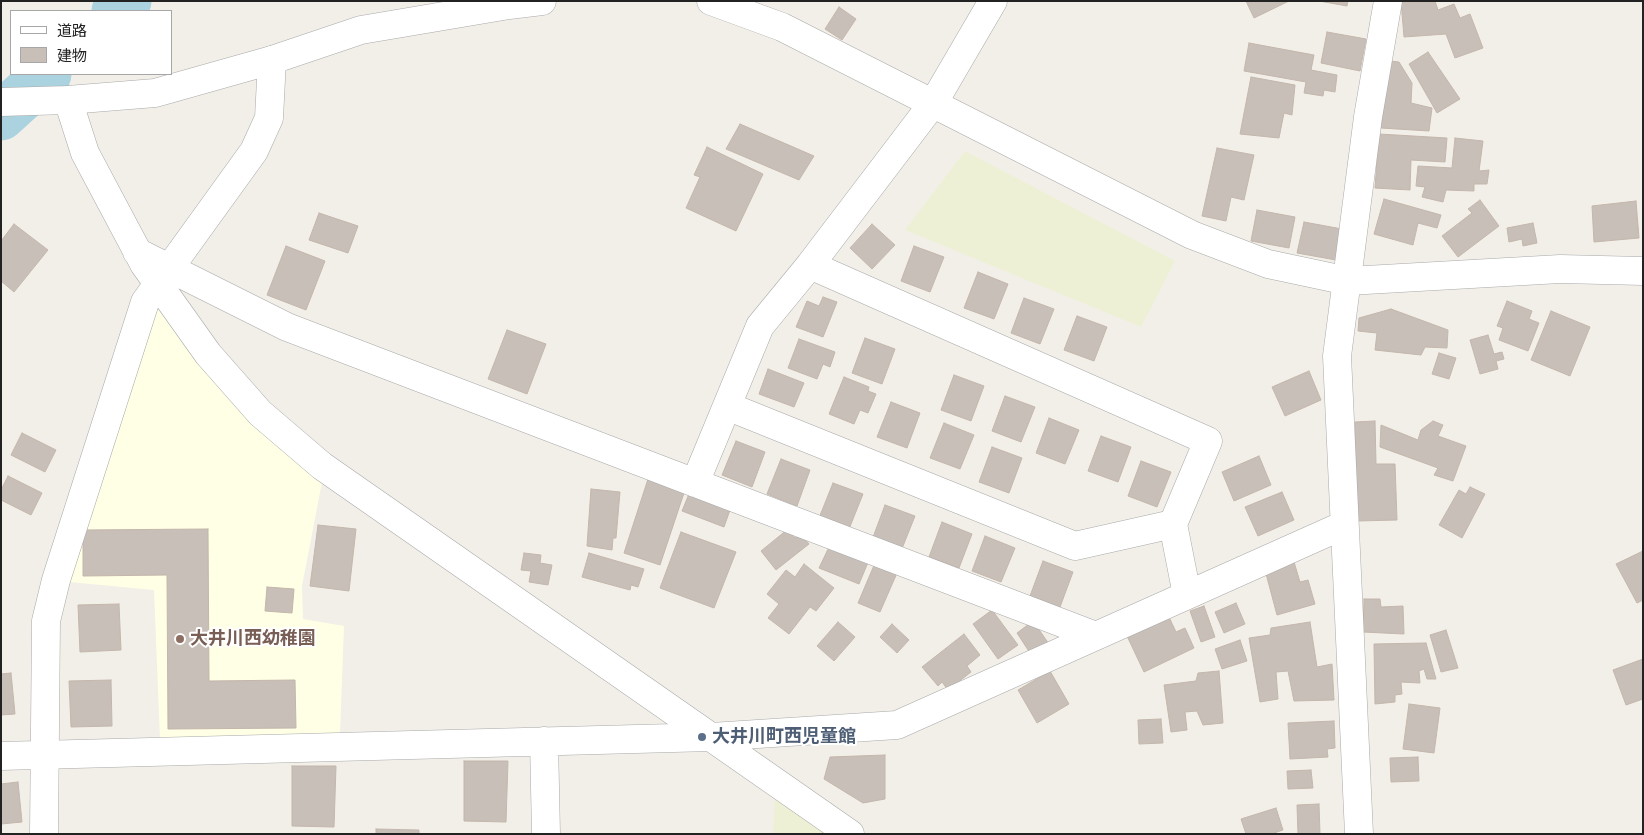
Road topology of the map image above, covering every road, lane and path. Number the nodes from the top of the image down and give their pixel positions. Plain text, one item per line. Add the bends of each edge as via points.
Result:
1 (542, 1) edge
2 (711, 1) edge
3 (993, 1) edge
4 (1388, 1) edge
5 (272, 60) junction
6 (63, 101) junction
7 (1, 102) edge
8 (934, 102) junction
9 (810, 265) junction
10 (1643, 271) edge
11 (163, 277) junction
12 (1348, 282) junction
13 (727, 406) junction
14 (695, 483) junction
15 (1173, 524) junction
16 (1344, 525) junction
17 (1187, 595) junction
18 (1096, 636) junction
19 (711, 737) junction
20 (544, 741) junction
21 (45, 754) junction
22 (1, 756) edge
23 (44, 834) edge
24 (546, 834) edge
25 (850, 834) edge
26 (1359, 834) edge

1 - 5 street via 362,30
2 - 8 street via 782,27
3 - 8 street
4 - 12 street via 1368,117
5 - 6 street via 155,93
5 - 11 street via 268,118 254,151
6 - 7 street
6 - 11 street via 85,153 136,251
8 - 9 street
8 - 12 street via 1192,235 1268,264
9 - 13 street via 760,326
9 - 15 street via 1208,441
10 - 12 street via 1560,269
11 - 14 street
11 - 19 street via 208,354 260,412 322,466
11 - 21 street via 145,302 56,580 46,621
12 - 16 street via 1337,356
13 - 14 street
13 - 15 street via 1075,546
14 - 18 street
15 - 17 street
16 - 17 street
16 - 26 street
17 - 18 street
18 - 19 street via 897,725
19 - 20 street
19 - 25 street
20 - 21 street
20 - 24 street
21 - 22 street
21 - 23 street

